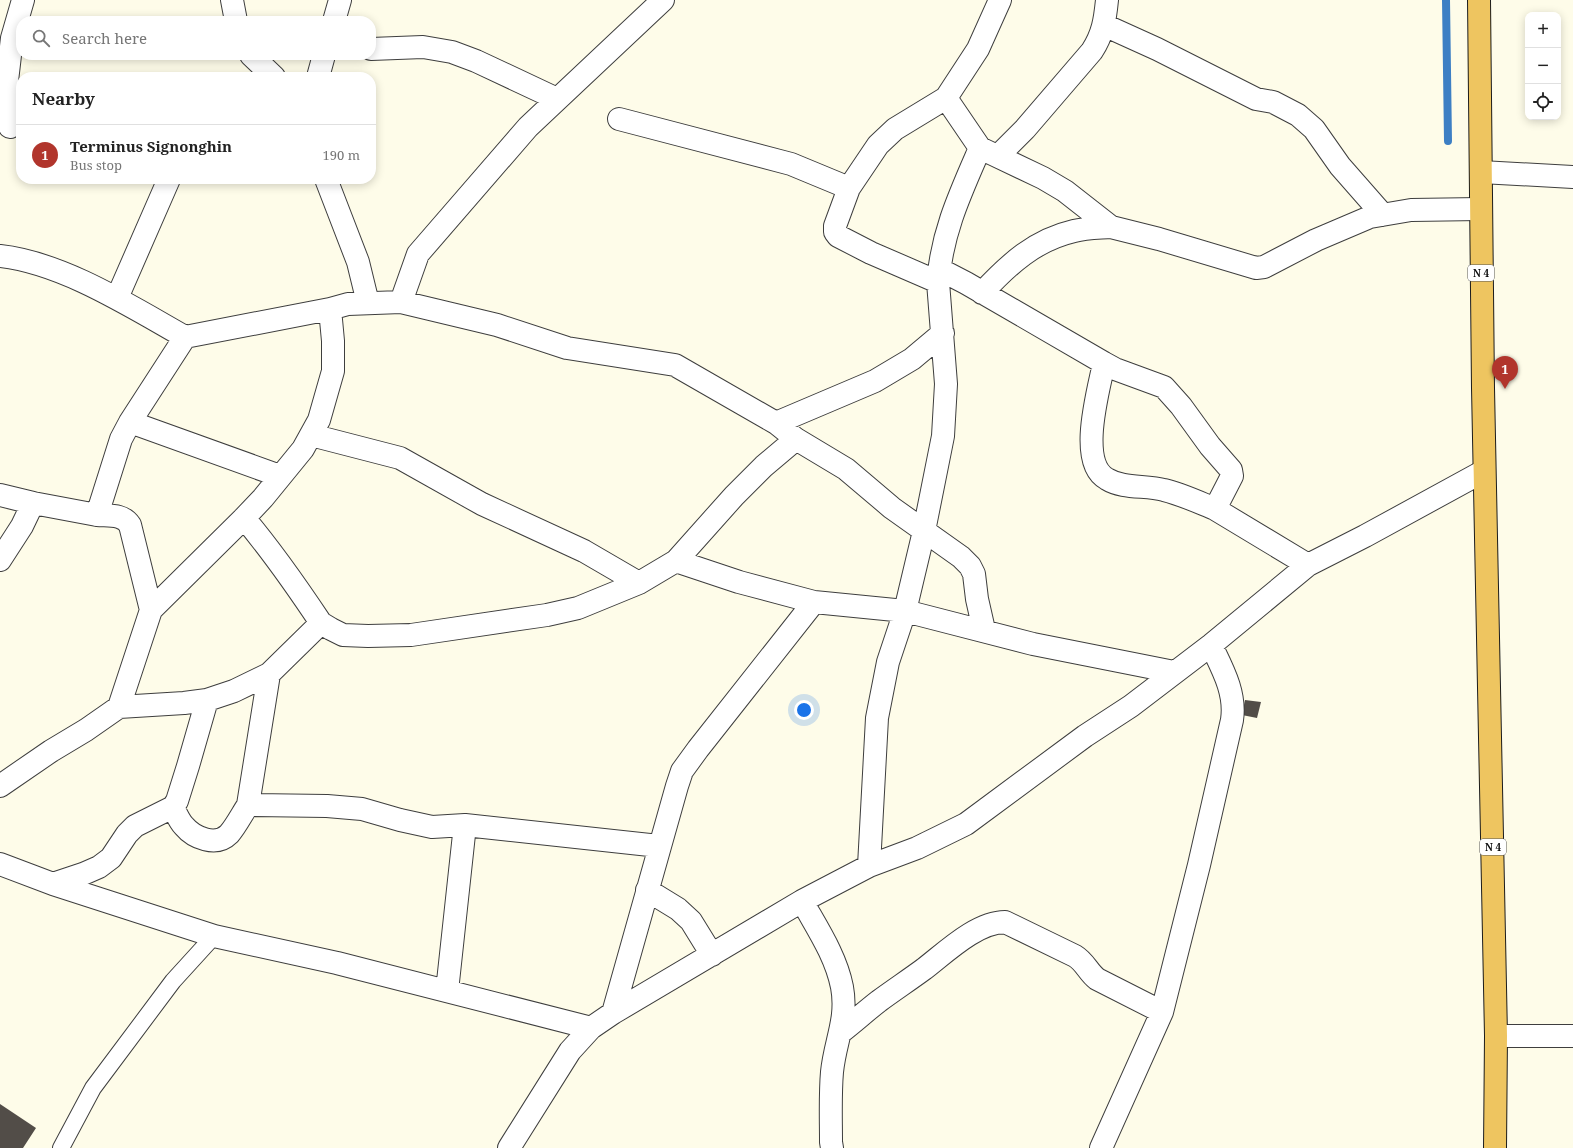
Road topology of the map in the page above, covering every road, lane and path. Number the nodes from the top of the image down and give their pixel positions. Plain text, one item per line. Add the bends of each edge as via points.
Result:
1 (23, 0) edge
2 (232, 0) edge
3 (340, 0) edge
4 (663, 0) edge
5 (1000, 0) edge
6 (1107, 0) edge
7 (1479, 0) edge
8 (18, 16) edge
9 (235, 16) edge
10 (335, 16) edge
11 (16, 24) edge
12 (1104, 25) junction
13 (376, 49) edge
14 (256, 60) edge
15 (323, 60) edge
16 (269, 72) edge
17 (319, 72) edge
18 (946, 98) junction
19 (557, 100) junction
20 (619, 119) dead end
21 (10, 126) edge
22 (989, 152) junction
23 (1481, 172) junction
24 (1573, 177) edge
25 (167, 184) edge
26 (328, 184) edge
27 (849, 188) junction
28 (1480, 209) junction
29 (1383, 215) junction
30 (1111, 227) junction
31 (0, 256) edge
32 (938, 275) junction
33 (982, 293) junction
34 (117, 298) junction
35 (401, 302) junction
36 (368, 303) junction
37 (330, 309) junction
38 (943, 333) junction
39 (185, 337) junction
40 (1104, 363) junction
41 (130, 422) junction
42 (776, 423) junction
43 (311, 435) junction
44 (796, 439) junction
45 (1484, 471) junction
46 (280, 476) junction
47 (0, 495) edge
48 (33, 503) junction
49 (1215, 509) junction
50 (97, 515) junction
51 (244, 518) junction
52 (924, 531) junction
53 (0, 560) edge
54 (676, 561) junction
55 (1308, 565) junction
56 (639, 583) junction
57 (814, 602) junction
58 (151, 610) junction
59 (905, 611) junction
60 (321, 623) junction
61 (984, 630) junction
62 (1211, 645) junction
63 (1174, 672) junction
64 (268, 674) junction
65 (207, 700) junction
66 (119, 707) junction
67 (0, 786) edge
68 (248, 805) junction
69 (173, 807) junction
70 (466, 825) junction
71 (659, 846) junction
72 (0, 864) edge
73 (870, 866) junction
74 (53, 884) junction
75 (648, 890) junction
76 (802, 901) junction
77 (214, 936) junction
78 (712, 955) junction
79 (447, 991) junction
80 (1162, 1012) junction
81 (613, 1013) junction
82 (591, 1028) junction
83 (841, 1032) junction
84 (1496, 1036) junction
85 (1573, 1036) edge
86 (829, 1146) edge
87 (61, 1148) edge
88 (509, 1148) edge
89 (1101, 1148) edge
90 (1495, 1148) edge

1 - 8 street
2 - 9 street
3 - 10 street
4 - 19 street
5 - 18 street via 978,49
6 - 12 street
7 - 23 highway, N 4
11 - 21 street via 7,81
12 - 22 street via 1092,51 1025,129
12 - 29 street via 1256,99 1273,102 1298,115 1314,129 1340,166
13 - 19 street via 423,47 452,52
14 - 16 street
15 - 17 street
18 - 22 street
18 - 27 street via 895,129 878,145
19 - 35 street via 528,128 418,254
20 - 27 street via 791,164
22 - 30 street via 1065,191
22 - 32 street via 953,210
23 - 24 street
23 - 28 highway, N 4
25 - 34 street
26 - 36 street via 358,262
27 - 32 street via 835,226 838,236 871,253
28 - 29 street via 1411,210
28 - 45 highway, N 4
29 - 30 street via 1370,217 1316,240 1264,267 1256,268
30 - 33 street via 1075,231 1046,240 1014,261
31 - 34 street via 55,270
32 - 33 street
32 - 38 street
33 - 40 street
34 - 39 street
35 - 36 street
35 - 42 street via 492,324 566,348 675,365
36 - 37 street via 348,304
37 - 39 street
37 - 43 street via 332,371 319,420
38 - 42 street via 912,359 875,381
38 - 52 street via 946,384 943,436
39 - 41 street
40 - 49 street via 1164,387 1231,470 1232,476
40 - 49 street via 1092,422 1094,463 1099,472 1106,479 1121,484 1164,490
41 - 46 street
41 - 50 street via 121,439
42 - 44 street
43 - 46 street
43 - 56 street via 400,458 482,504 584,551
44 - 52 street via 846,469
44 - 54 street via 734,496
45 - 55 street
45 - 84 highway, N 4
46 - 51 street
47 - 48 street
48 - 50 street
48 - 53 street via 22,526
49 - 55 street
50 - 58 street via 127,519
51 - 58 street
51 - 60 street
52 - 59 street
52 - 61 street via 970,566 974,574 976,599
54 - 56 street
54 - 57 street via 739,582
55 - 62 street
56 - 60 street via 578,608 411,635 343,634
57 - 59 street
57 - 71 street via 682,771
58 - 66 street
59 - 61 street
59 - 73 street via 888,662 877,718
60 - 64 street
61 - 63 street via 1033,644
62 - 63 street
62 - 80 street via 1231,691 1234,711
63 - 73 street via 966,824 917,848
64 - 65 street via 234,691
64 - 68 street
65 - 66 street
65 - 69 street
66 - 67 street via 50,750
68 - 69 street via 228,835 216,841 194,835 184,826
68 - 70 street via 362,809 432,826
69 - 74 street via 135,826 111,858 99,867
70 - 71 street
70 - 79 street
71 - 75 street
72 - 74 street
73 - 76 street
74 - 77 street
75 - 78 street via 678,909 691,921
75 - 81 street
76 - 78 street
76 - 83 street via 831,954 842,986 844,1011
77 - 79 street
77 - 87 lane via 173,981 93,1088
78 - 81 street
79 - 82 street
80 - 83 street via 1097,979 1076,956 1011,924 997,922 947,950
80 - 89 street
81 - 82 street
82 - 88 street via 570,1051
83 - 86 street via 832,1071
84 - 85 street
84 - 90 highway, N 4

